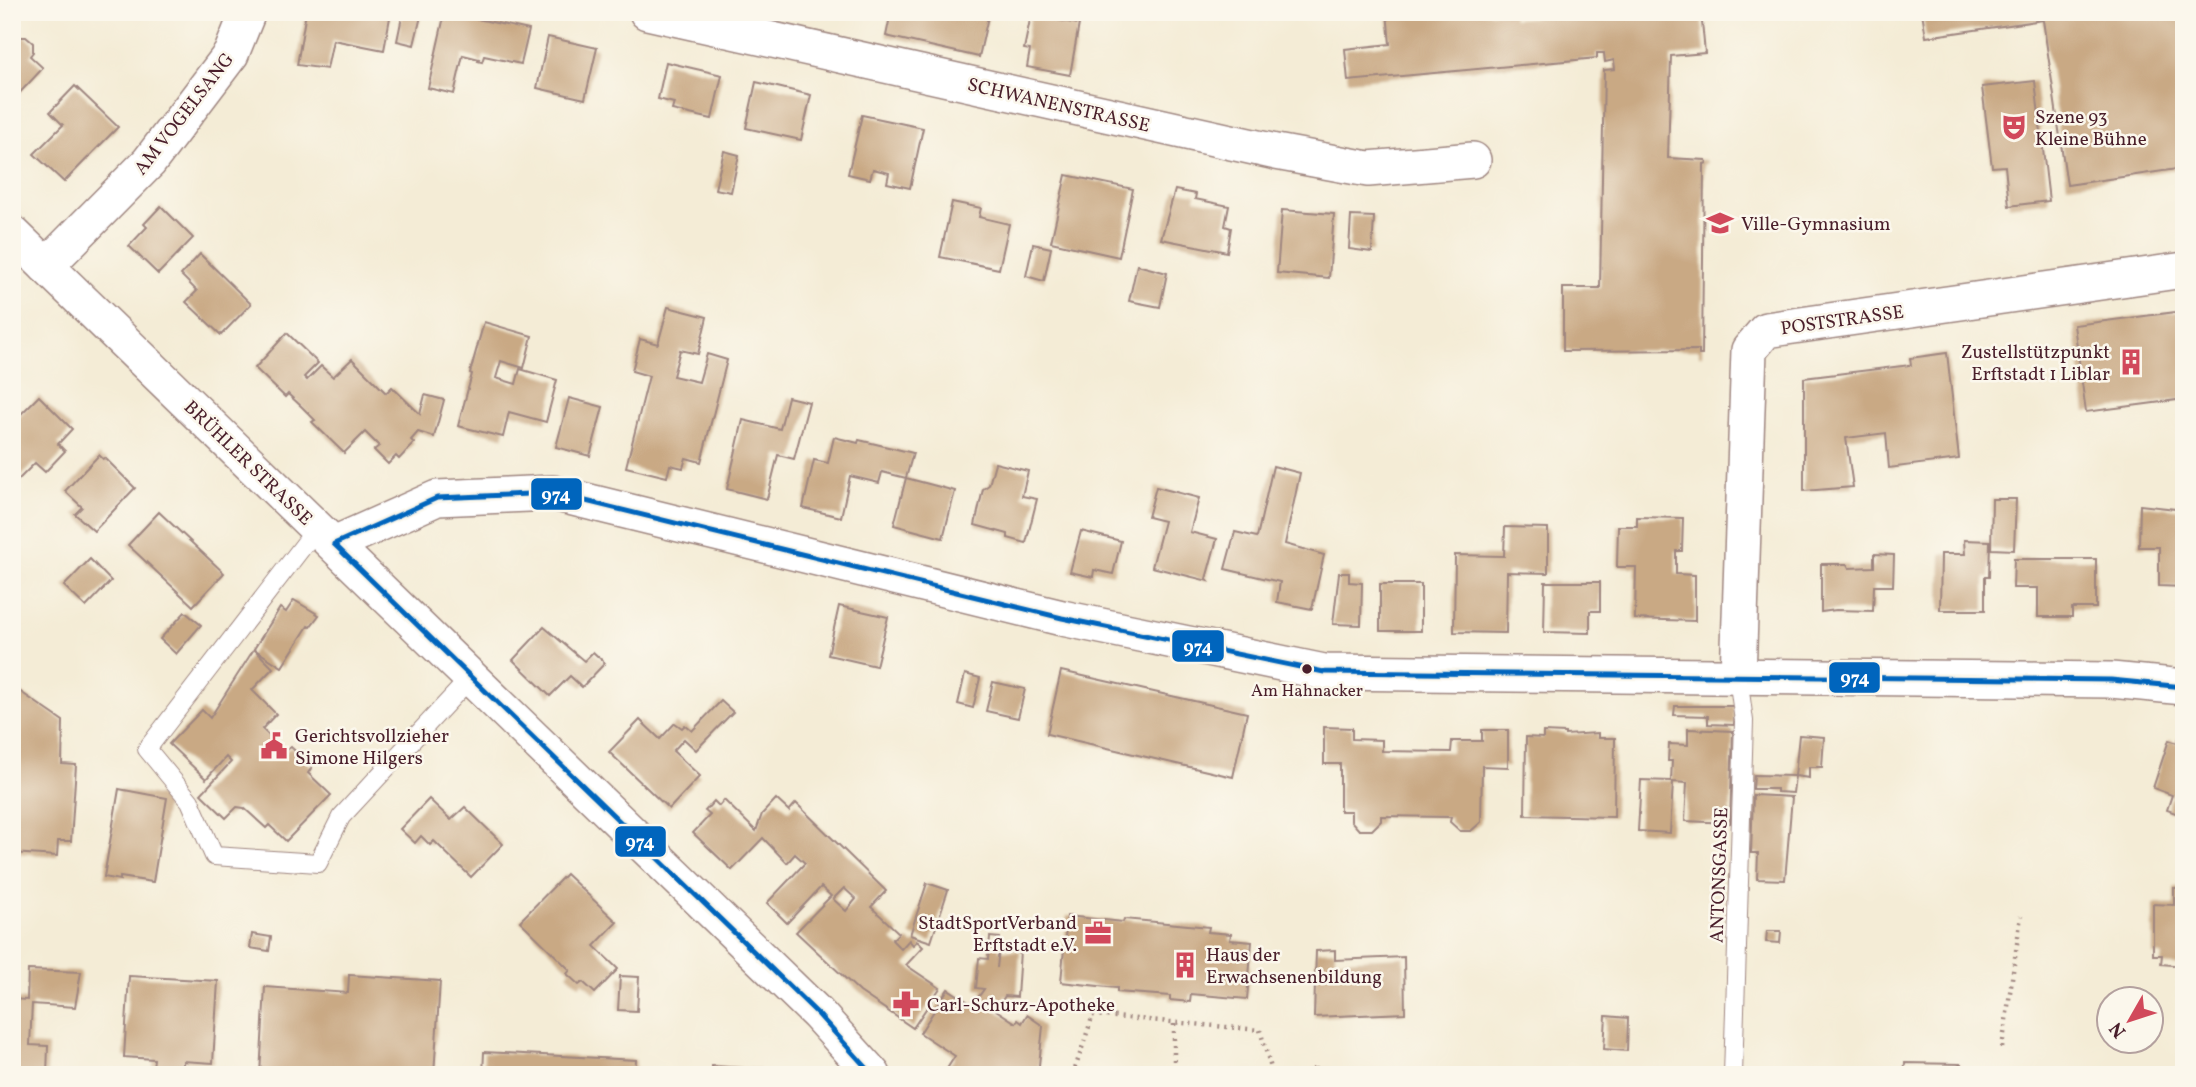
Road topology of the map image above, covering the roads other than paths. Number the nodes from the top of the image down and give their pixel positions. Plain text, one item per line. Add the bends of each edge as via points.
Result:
1 (248, 12) edge
2 (647, 12) edge
3 (1473, 160) dead end
4 (12, 233) edge
5 (46, 265) junction
6 (2184, 270) edge
7 (326, 536) junction
8 (471, 677) junction
9 (1738, 677) junction
10 (2184, 687) edge
11 (873, 1075) edge
12 (1733, 1075) edge

1 - 5 street, AM VOGELSANG via 230,54 149,162
2 - 3 street, SCHWANENSTRASSE via 1368,169
4 - 5 street, BRÜHLER STRASSE
5 - 7 street, BRÜHLER STRASSE
6 - 9 street, POSTSTRASSE via 1766,330 1749,350
7 - 8 street, BRÜHLER STRASSE
7 - 8 lane via 147,749 190,802 214,856 318,863 341,817
7 - 9 street via 437,498 552,493 1062,618 1324,672
8 - 11 street, BRÜHLER STRASSE via 818,1014
9 - 10 street via 2111,680
9 - 12 lane, ANTONSGASSE via 1744,721

